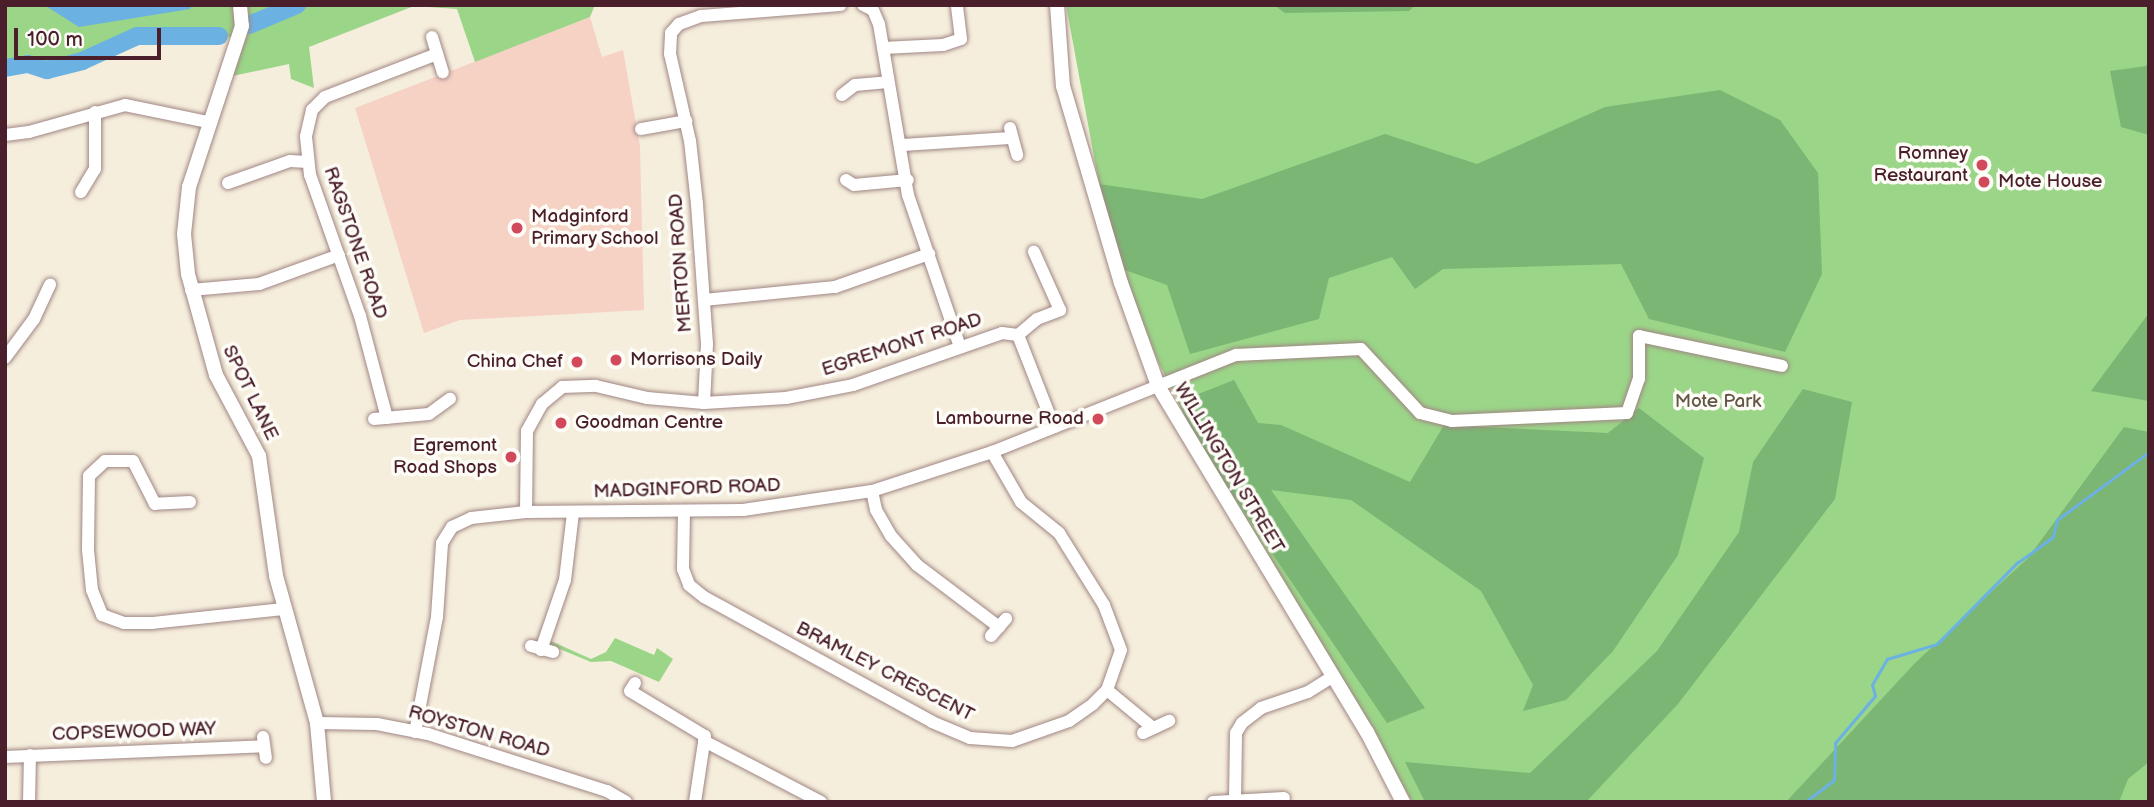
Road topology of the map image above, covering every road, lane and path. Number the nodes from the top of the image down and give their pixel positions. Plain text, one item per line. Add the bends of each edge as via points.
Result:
1 (240, 5) edge
2 (841, 5) edge
3 (863, 5) edge
4 (957, 5) edge
5 (1057, 5) edge
6 (784, 7) edge
7 (432, 37) dead end
8 (883, 48) junction
9 (437, 54) junction
10 (443, 72) dead end
11 (888, 82) junction
12 (842, 95) dead end
13 (95, 112) junction
14 (685, 121) junction
15 (208, 122) junction
16 (642, 129) dead end
17 (5, 135) edge
18 (903, 145) junction
19 (1017, 155) dead end
20 (308, 162) junction
21 (846, 180) dead end
22 (908, 180) junction
23 (228, 183) dead end
24 (81, 192) dead end
25 (1034, 252) dead end
26 (929, 254) junction
27 (339, 255) junction
28 (50, 284) dead end
29 (191, 290) junction
30 (704, 300) junction
31 (1018, 335) junction
32 (960, 347) junction
33 (6, 356) edge
34 (1782, 366) dead end
35 (1158, 386) junction
36 (450, 399) dead end
37 (704, 403) junction
38 (1054, 426) junction
39 (992, 452) junction
40 (872, 491) junction
41 (190, 502) dead end
42 (526, 512) junction
43 (684, 512) junction
44 (573, 513) junction
45 (284, 609) junction
46 (999, 627) dead end
47 (542, 649) dead end
48 (1332, 677) junction
49 (635, 683) dead end
50 (1107, 690) junction
51 (1170, 721) dead end
52 (317, 723) junction
53 (415, 732) junction
54 (705, 738) junction
55 (264, 747) dead end
56 (30, 755) junction
57 (5, 757) edge
58 (1284, 795) edge
59 (1235, 799) junction
60 (29, 802) edge
61 (324, 802) edge
62 (626, 802) edge
63 (695, 802) edge
64 (821, 802) edge
65 (1213, 802) edge
66 (1403, 802) edge

1 - 15 street, SPOT LANE via 242,26
2 - 6 street, MERTON ROAD
3 - 8 street via 873,9
4 - 8 street via 961,39 943,45
5 - 35 street, WILLINGTON STREET via 1063,86 1121,284
6 - 14 street, MERTON ROAD via 701,16 679,24 671,33 670,54
7 - 9 street
8 - 11 street
9 - 10 street
9 - 20 street via 325,97 312,110 306,136
11 - 12 street via 855,85
11 - 18 street
13 - 15 street via 125,105
13 - 17 street
13 - 24 street via 94,169
14 - 16 street
14 - 30 street, MERTON ROAD
15 - 29 street, SPOT LANE via 186,212
18 - 19 street via 1010,133
18 - 22 street
20 - 23 street, RAGSTONE ROAD via 290,161
20 - 27 street, RAGSTONE ROAD
21 - 22 street via 854,185
22 - 26 street
25 - 31 street via 1060,310 1037,319
26 - 30 street via 835,287
26 - 32 street
27 - 29 street via 259,284
27 - 36 street, RAGSTONE ROAD via 377,370 381,419 429,414
28 - 33 street via 37,298
29 - 45 street, SPOT LANE via 216,375 259,456 269,545
30 - 37 street, MERTON ROAD
31 - 32 street, EGREMONT ROAD via 1002,333
31 - 38 street
32 - 37 street, EGREMONT ROAD via 833,390
34 - 35 street, MADGINFORD ROAD via 1639,336 1639,379 1627,413 1451,421 1420,413 1361,349 1236,355
35 - 38 street, MADGINFORD ROAD
35 - 48 street, WILLINGTON STREET
37 - 42 street, EGREMONT ROAD via 647,398 596,386 562,387 542,404 527,431
38 - 39 street, MADGINFORD ROAD
39 - 40 street, MADGINFORD ROAD
39 - 50 street via 1021,502 1059,533 1117,629 1121,650
40 - 43 street, MADGINFORD ROAD via 797,504
40 - 46 street via 876,510 891,536 917,565
41 - 45 street via 150,504 132,461 105,461 89,477 88,550 92,590 102,615 124,623 152,623
42 - 44 street, MADGINFORD ROAD
42 - 53 street, MADGINFORD ROAD via 471,518 452,527 442,543 437,617
43 - 44 street, MADGINFORD ROAD
43 - 50 street, BRAMLEY CRESCENT via 684,569 689,585 704,597 970,738 1012,741 1038,734 1069,721
44 - 47 street via 565,580
45 - 52 street, SPOT LANE
48 - 59 street via 1308,692 1261,708 1242,723 1236,733
48 - 66 street, WILLINGTON STREET
49 - 54 street via 630,691
50 - 51 street via 1148,731
52 - 53 street, ROYSTON ROAD via 377,724
52 - 61 street, SPOT LANE
53 - 62 street, ROYSTON ROAD via 594,787
54 - 63 street
54 - 64 street
55 - 56 street, COPSEWOOD WAY
56 - 57 street, COPSEWOOD WAY
56 - 60 street
58 - 59 street
59 - 65 street

